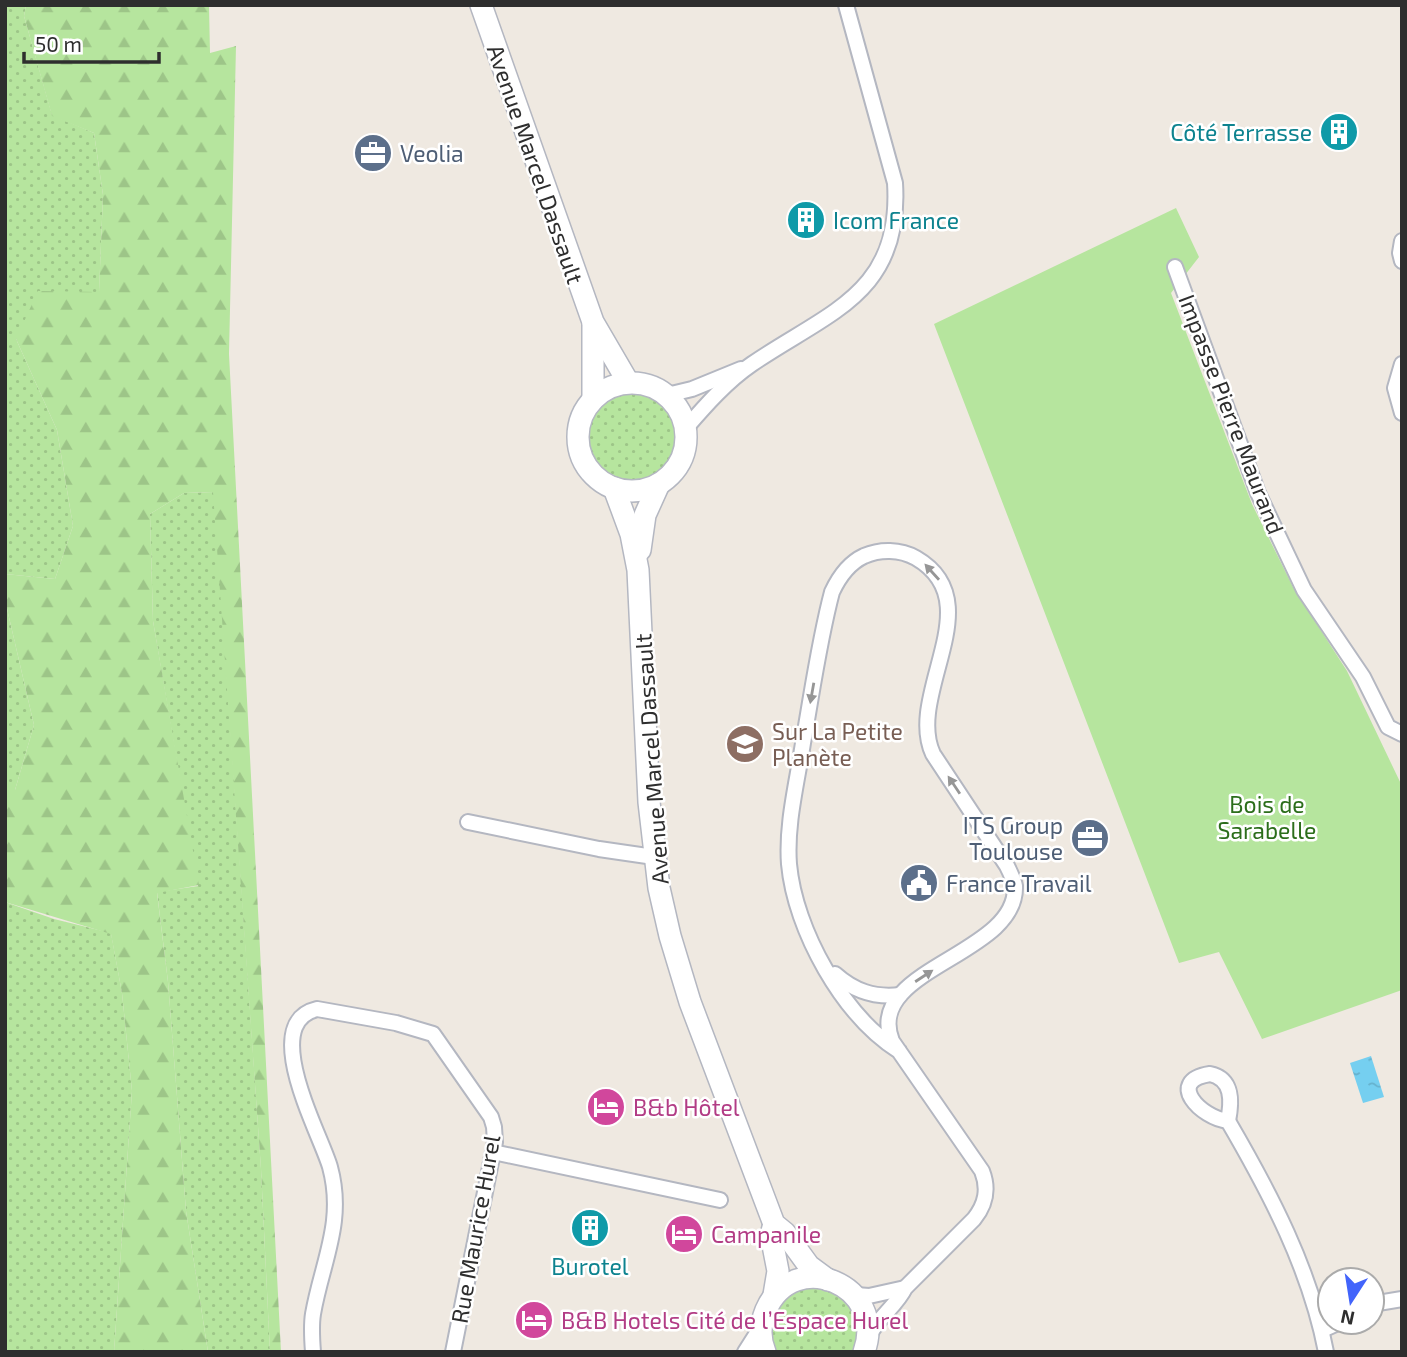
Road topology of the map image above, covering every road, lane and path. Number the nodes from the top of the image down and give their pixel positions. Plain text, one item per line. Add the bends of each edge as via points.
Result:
1 (481, 5) edge
2 (846, 5) edge
3 (1402, 241) edge
4 (1402, 261) edge
5 (1175, 267) dead end
6 (593, 322) junction
7 (1402, 364) edge
8 (749, 366) junction
9 (628, 382) junction
10 (667, 395) junction
11 (593, 398) junction
12 (1402, 413) edge
13 (686, 428) junction
14 (659, 484) junction
15 (614, 488) junction
16 (638, 569) junction
17 (1402, 734) edge
18 (468, 822) dead end
19 (654, 857) junction
20 (819, 954) junction
21 (900, 995) junction
22 (899, 1051) junction
23 (1228, 1121) dead end
24 (493, 1152) junction
25 (720, 1200) dead end
26 (774, 1224) junction
27 (828, 1280) junction
28 (905, 1288) junction
29 (774, 1295) junction
30 (856, 1295) junction
31 (1314, 1304) joint
32 (1316, 1310) edge
33 (760, 1330) junction
34 (867, 1343) edge
35 (313, 1352) edge
36 (453, 1352) edge
37 (745, 1352) edge
38 (765, 1352) edge

1 - 6 street, Avenue Marcel Dassault
2 - 8 street via 890,158 897,208 894,231 873,275 850,303
3 - 4 street
5 - 17 street, Impasse Pierre Maurand via 1258,493 1304,590 1363,677 1388,727
6 - 9 street, Avenue Marcel Dassault
6 - 11 street, Avenue Marcel Dassault
7 - 12 street via 1395,388
8 - 10 street
8 - 13 street
9 - 10 street via 649,385
9 - 11 street
10 - 13 street via 680,410
11 - 15 street, Avenue Marcel Dassault via 577,433 580,453 589,470
13 - 14 street, Avenue Marcel Dassault via 681,460
14 - 15 street via 645,490
14 - 16 street, Avenue Marcel Dassault via 645,515
15 - 16 street, Avenue Marcel Dassault
16 - 19 street, Avenue Marcel Dassault
18 - 19 street
19 - 26 street, Avenue Marcel Dassault via 670,936 690,1002
20 - 21 street via 835,974 859,991
21 -> 20 street via 1006,917 1015,884 930,747 927,723 947,621 947,598 932,570 897,551 858,559 836,583 829,604 789,842 795,899
20 - 22 street via 854,1011
21 - 22 street via 888,1021
22 - 28 street via 982,1171 986,1187 983,1206 974,1219
23 - 31 street via 1294,1248
24 - 25 street
24 - 35 street, Rue Maurice Hurel via 493,1121 438,1039 423,1030 323,1009 304,1013 296,1025 293,1046 296,1077 329,1165 335,1197 332,1239 313,1317
24 - 36 street, Rue Maurice Hurel
26 - 27 street, Avenue Marcel Dassault via 809,1266
26 - 29 street, Avenue Marcel Dassault via 771,1235 778,1271
27 - 29 street via 798,1279
27 - 30 street, Avenue Marcel Dassault
28 - 30 street
28 - 34 street via 878,1320
29 - 33 street, Avenue Marcel Dassault
30 - 34 street via 866,1315
31 - 32 street
33 - 37 street
33 - 38 street

